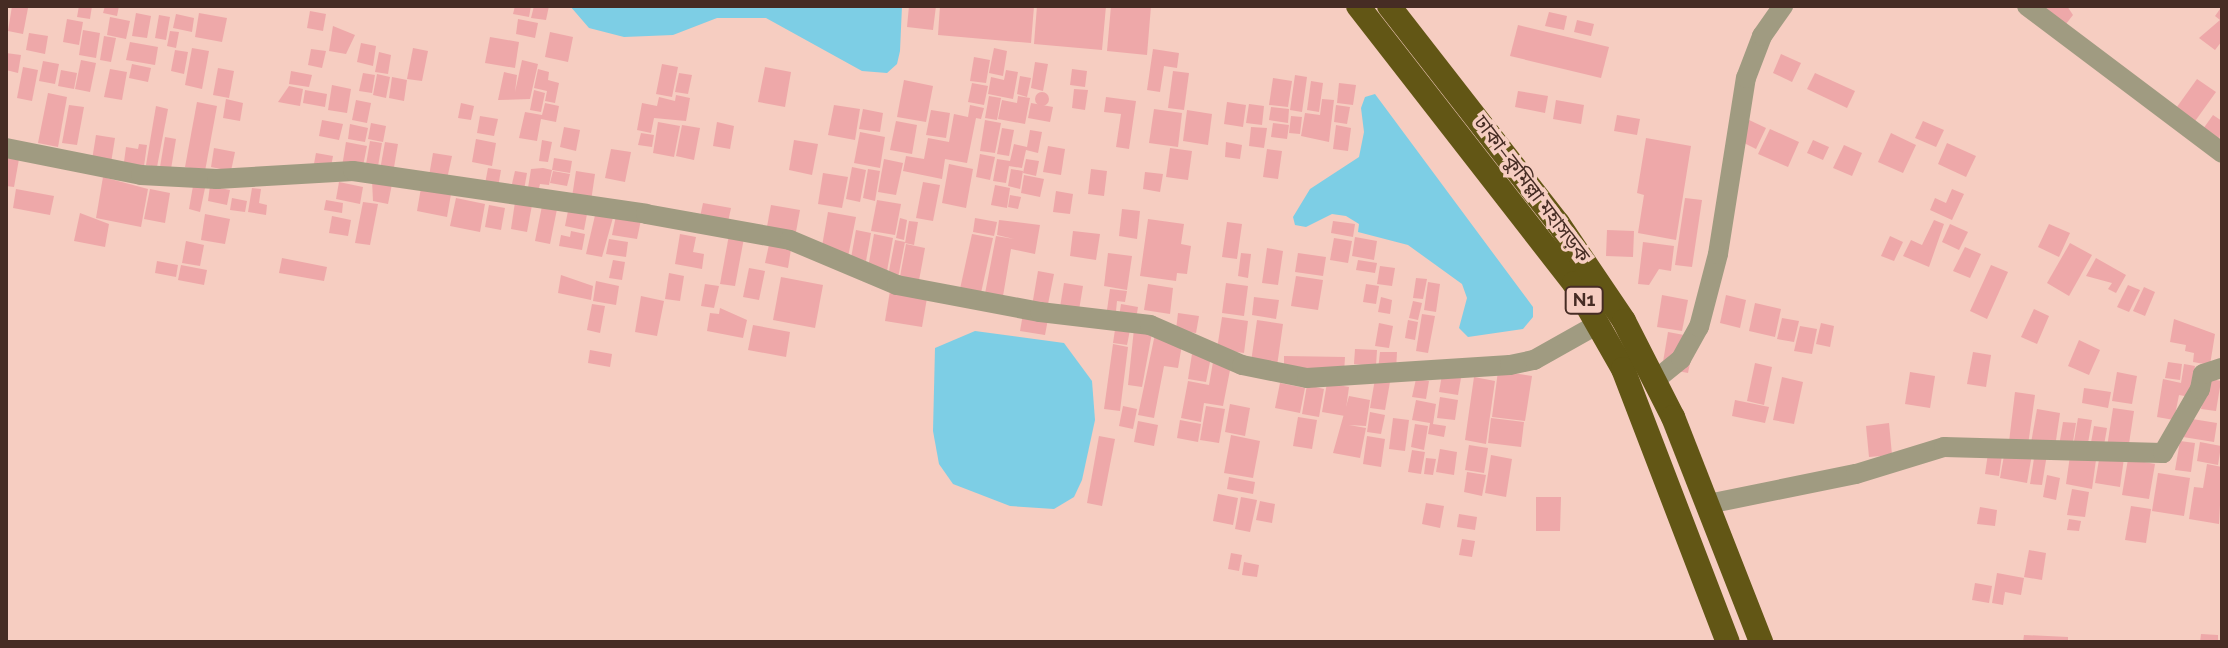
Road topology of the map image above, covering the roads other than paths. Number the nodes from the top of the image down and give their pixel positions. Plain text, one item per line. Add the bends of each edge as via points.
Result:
1 (1358, 6) edge
2 (1389, 6) edge
3 (1783, 6) edge
4 (2027, 6) edge
5 (6, 148) edge
6 (2222, 153) edge
7 (1598, 324) junction
8 (2222, 368) edge
9 (1654, 381) junction
10 (1708, 504) junction
11 (1728, 642) edge
12 (1761, 642) edge

1 - 7 highway, ঢাকা–কুমিল্লা মহাসড়ক / N1 via 1574,283
2 - 9 highway, ঢাকা–কুমিল্লা মহাসড়ক / N1 via 1558,223 1624,321
3 - 9 street via 1762,36 1746,78 1718,254 1699,327 1681,359
4 - 6 street
5 - 7 street via 141,175 217,179 353,171 646,214 790,240 897,285 1040,312 1150,325 1242,365 1307,378 1510,365 1534,360
7 - 11 highway, ঢাকা–কুমিল্লা মহাসড়ক / N1 via 1623,369
8 - 10 street via 2203,374 2200,389 2163,453 1944,447 1856,474
9 - 10 highway, ঢাকা–কুমিল্লা মহাসড়ক / N1
10 - 12 highway, ঢাকা–কুমিল্লা মহাসড়ক / N1

